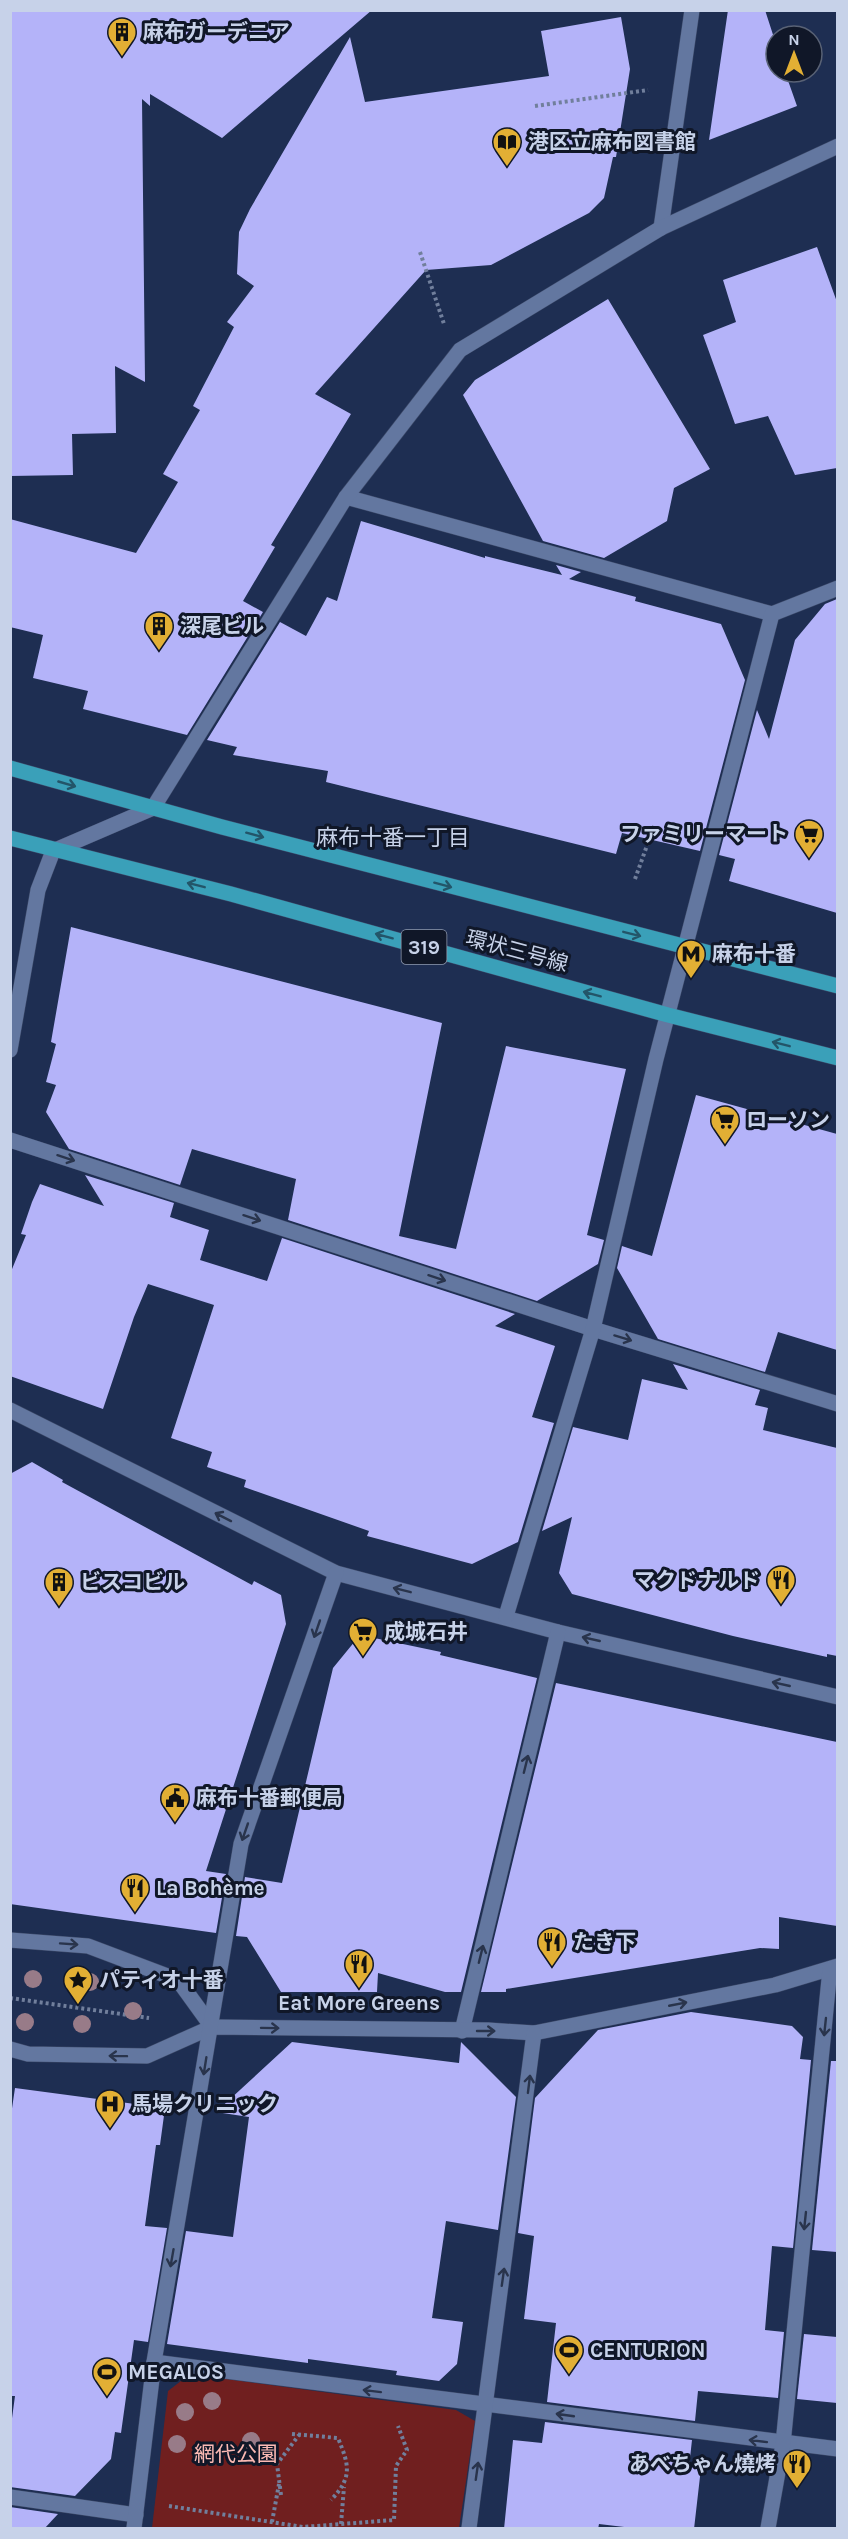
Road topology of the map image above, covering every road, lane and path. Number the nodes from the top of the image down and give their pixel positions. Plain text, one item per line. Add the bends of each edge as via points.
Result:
1 (692, 10) edge
2 (649, 90) dead end
3 (536, 106) dead end
4 (837, 146) edge
5 (661, 228) junction
6 (420, 252) dead end
7 (445, 325) dead end
8 (346, 497) junction
9 (837, 588) edge
10 (772, 614) junction
11 (10, 768) edge
12 (153, 808) junction
13 (654, 826) dead end
14 (10, 838) edge
15 (53, 851) junction
16 (635, 879) dead end
17 (684, 947) junction
18 (837, 986) edge
19 (668, 1015) junction
20 (10, 1050) edge
21 (837, 1058) edge
22 (10, 1140) edge
23 (593, 1329) junction
24 (837, 1404) edge
25 (10, 1410) edge
26 (336, 1574) junction
27 (506, 1616) junction
28 (558, 1632) junction
29 (837, 1697) edge
30 (10, 1940) edge
31 (834, 1967) edge
32 (10, 1998) edge
33 (144, 2018) dead end
34 (212, 2027) junction
35 (462, 2031) junction
36 (534, 2033) junction
37 (10, 2049) edge
38 (154, 2362) junction
39 (485, 2406) junction
40 (397, 2423) dead end
41 (292, 2434) dead end
42 (299, 2434) junction
43 (783, 2444) junction
44 (837, 2449) edge
45 (279, 2480) junction
46 (344, 2487) junction
47 (281, 2495) dead end
48 (10, 2497) edge
49 (331, 2500) dead end
50 (159, 2504) dead end
51 (135, 2522) edge
52 (272, 2522) junction
53 (341, 2524) junction
54 (469, 2529) edge
55 (768, 2529) edge

1 - 5 street
2 - 3 path
4 - 5 street
5 - 8 street via 460,350
6 - 7 path
8 - 10 street
8 - 12 street
9 - 10 street
10 - 17 street
11 -> 12 main road
12 - 15 street
12 -> 17 main road
13 - 16 path
14 - 15 main road, 環状三号線 / 319
19 -> 15 main road, 環状三号線 / 319 via 231,894
15 - 20 street via 38,890
17 - 18 main road
17 - 19 street
21 -> 19 main road, 環状三号線 / 319
19 - 23 street
22 -> 23 street
23 -> 24 street
23 - 27 street
26 -> 25 street
27 -> 26 street
26 -> 34 street via 241,1844
27 - 28 street
29 -> 28 street
35 -> 28 street
30 -> 34 street via 88,1946 178,1980
36 -> 31 street via 775,1985
31 -> 43 street
32 - 33 path
34 -> 35 street
34 -> 37 street via 147,2056 28,2054
34 -> 38 street
35 -> 36 street
39 -> 36 street
39 -> 38 street
38 - 51 street
43 -> 39 street
54 -> 39 street
40 - 53 path via 407,2450 396,2466 394,2520
41 - 42 path
42 - 45 path via 277,2464
42 - 46 path via 338,2438 348,2464
43 - 44 street
43 - 55 street
45 - 47 path
45 - 52 path
46 - 49 path
46 - 53 path
48 - 51 street
50 - 52 path
52 - 53 path via 303,2526

